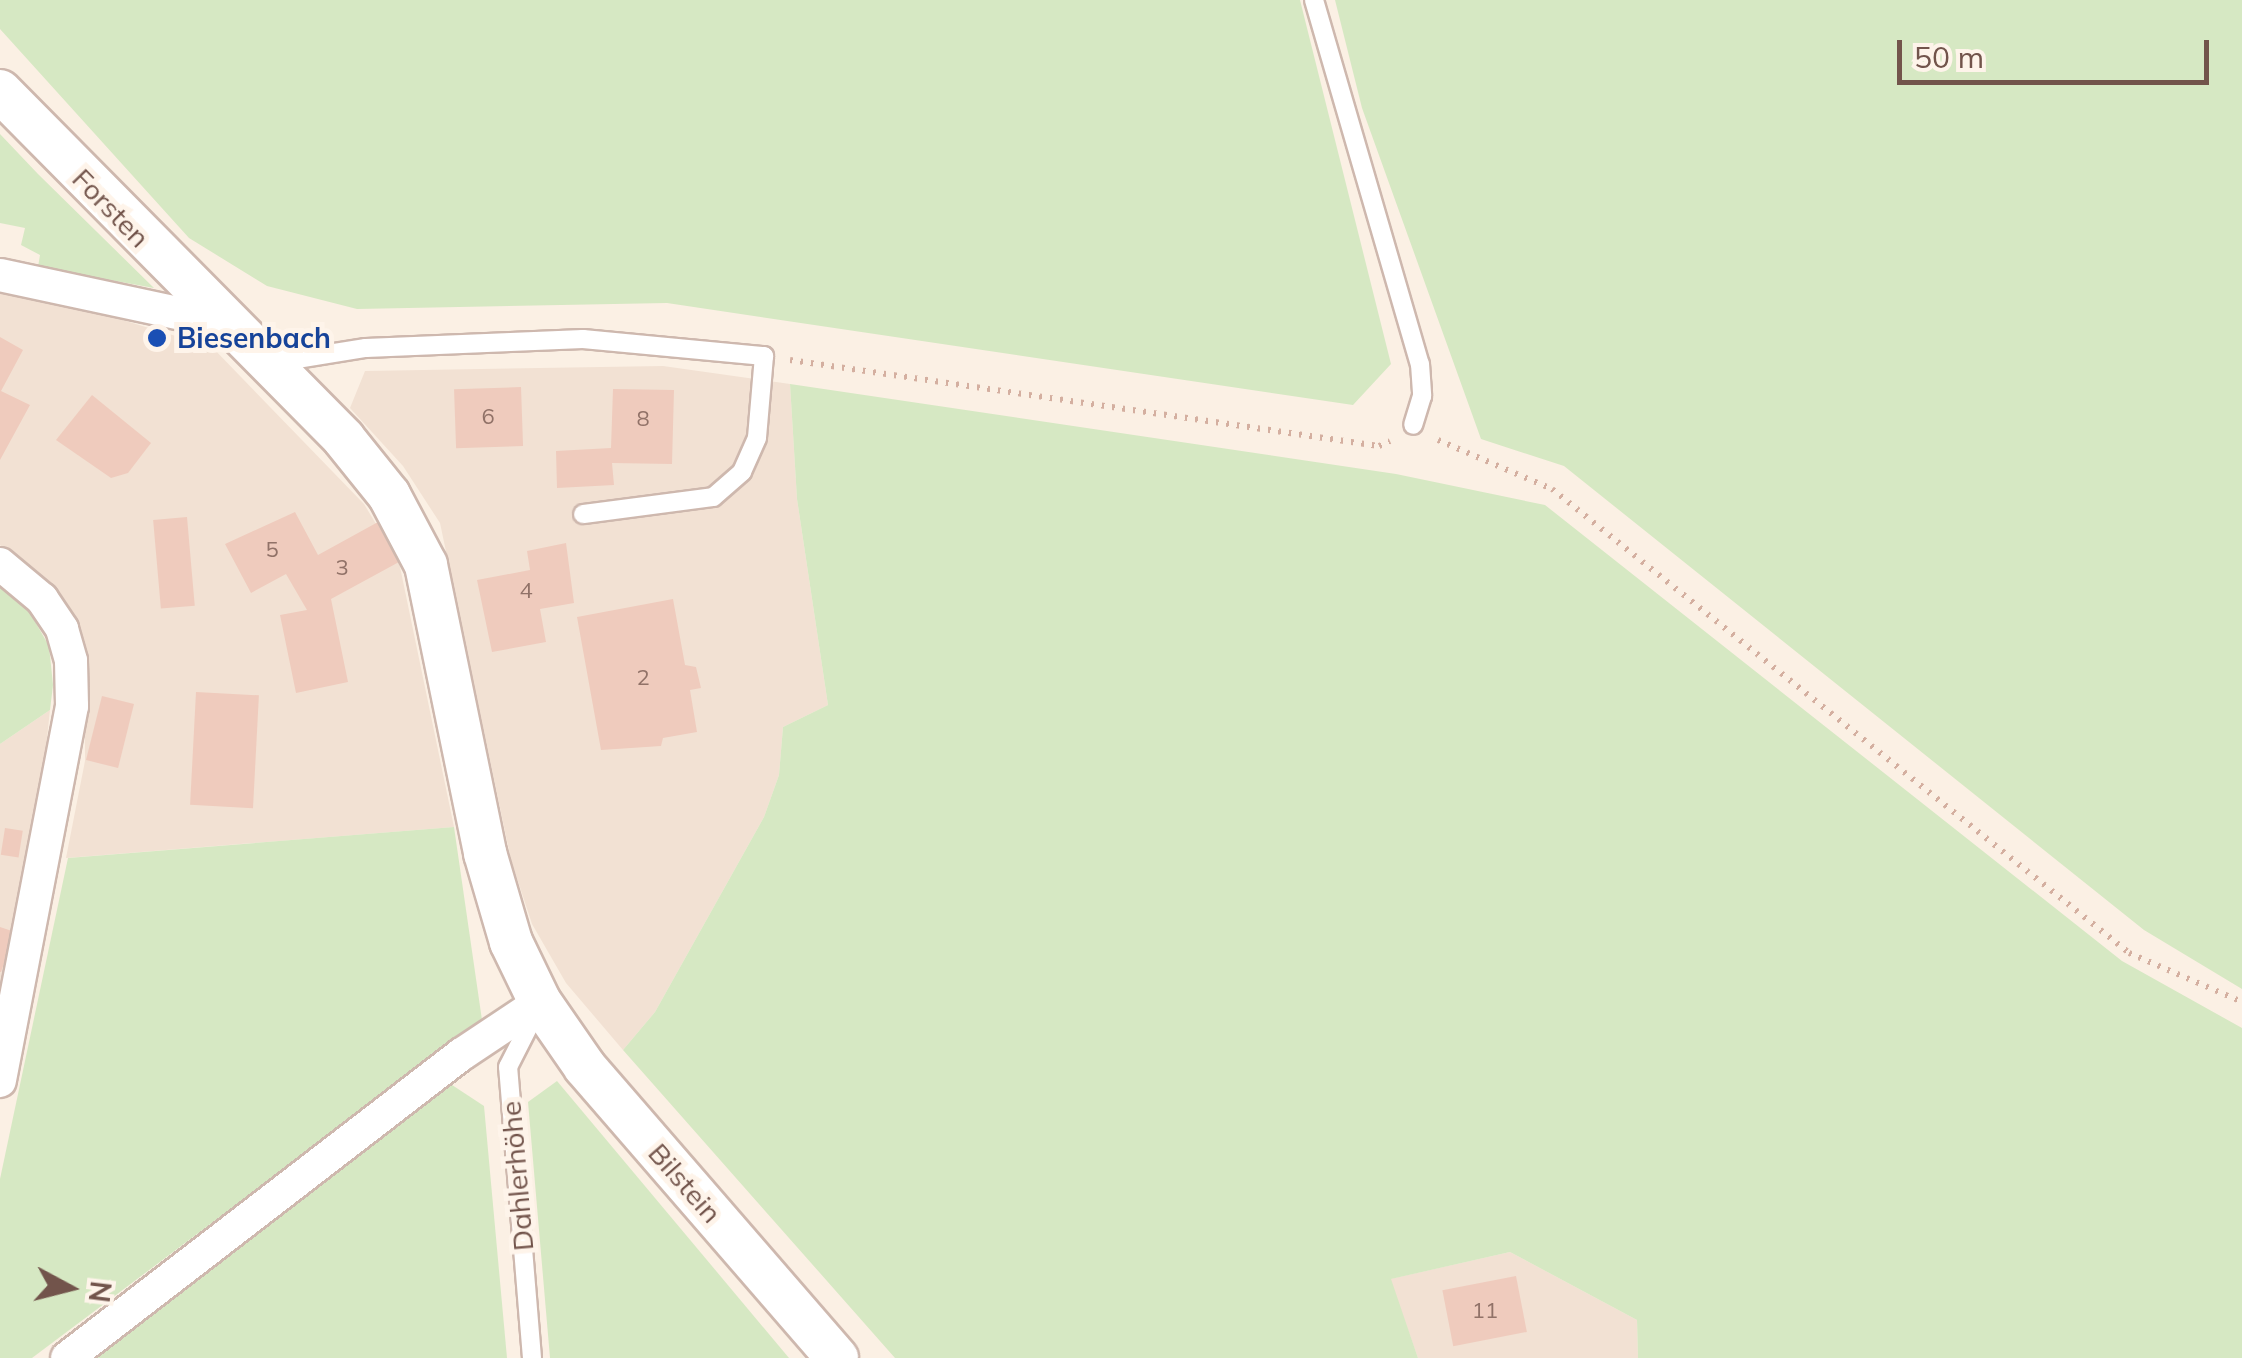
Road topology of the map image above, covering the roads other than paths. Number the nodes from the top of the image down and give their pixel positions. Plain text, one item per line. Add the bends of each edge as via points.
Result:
1 (1314, 0) edge
2 (0, 91) edge
3 (0, 274) edge
4 (224, 323) junction
5 (266, 364) junction
6 (1413, 425) road end
7 (583, 514) dead end
8 (0, 564) edge
9 (540, 1002) junction
10 (0, 1081) edge
11 (66, 1358) edge
12 (532, 1358) edge
13 (837, 1358) edge

1 - 6 lane via 1420,364 1422,396
2 - 4 street, Forsten
3 - 4 street
4 - 5 street
5 - 7 lane via 366,348 582,339 764,356 757,438 742,472 713,497
5 - 9 street via 344,438 414,534 485,853 511,942
8 - 10 street via 42,598 62,629 72,706
9 - 11 street via 462,1054
9 - 12 lane, Dahlerhöhe via 508,1067
9 - 13 street, Bilstein via 585,1067

